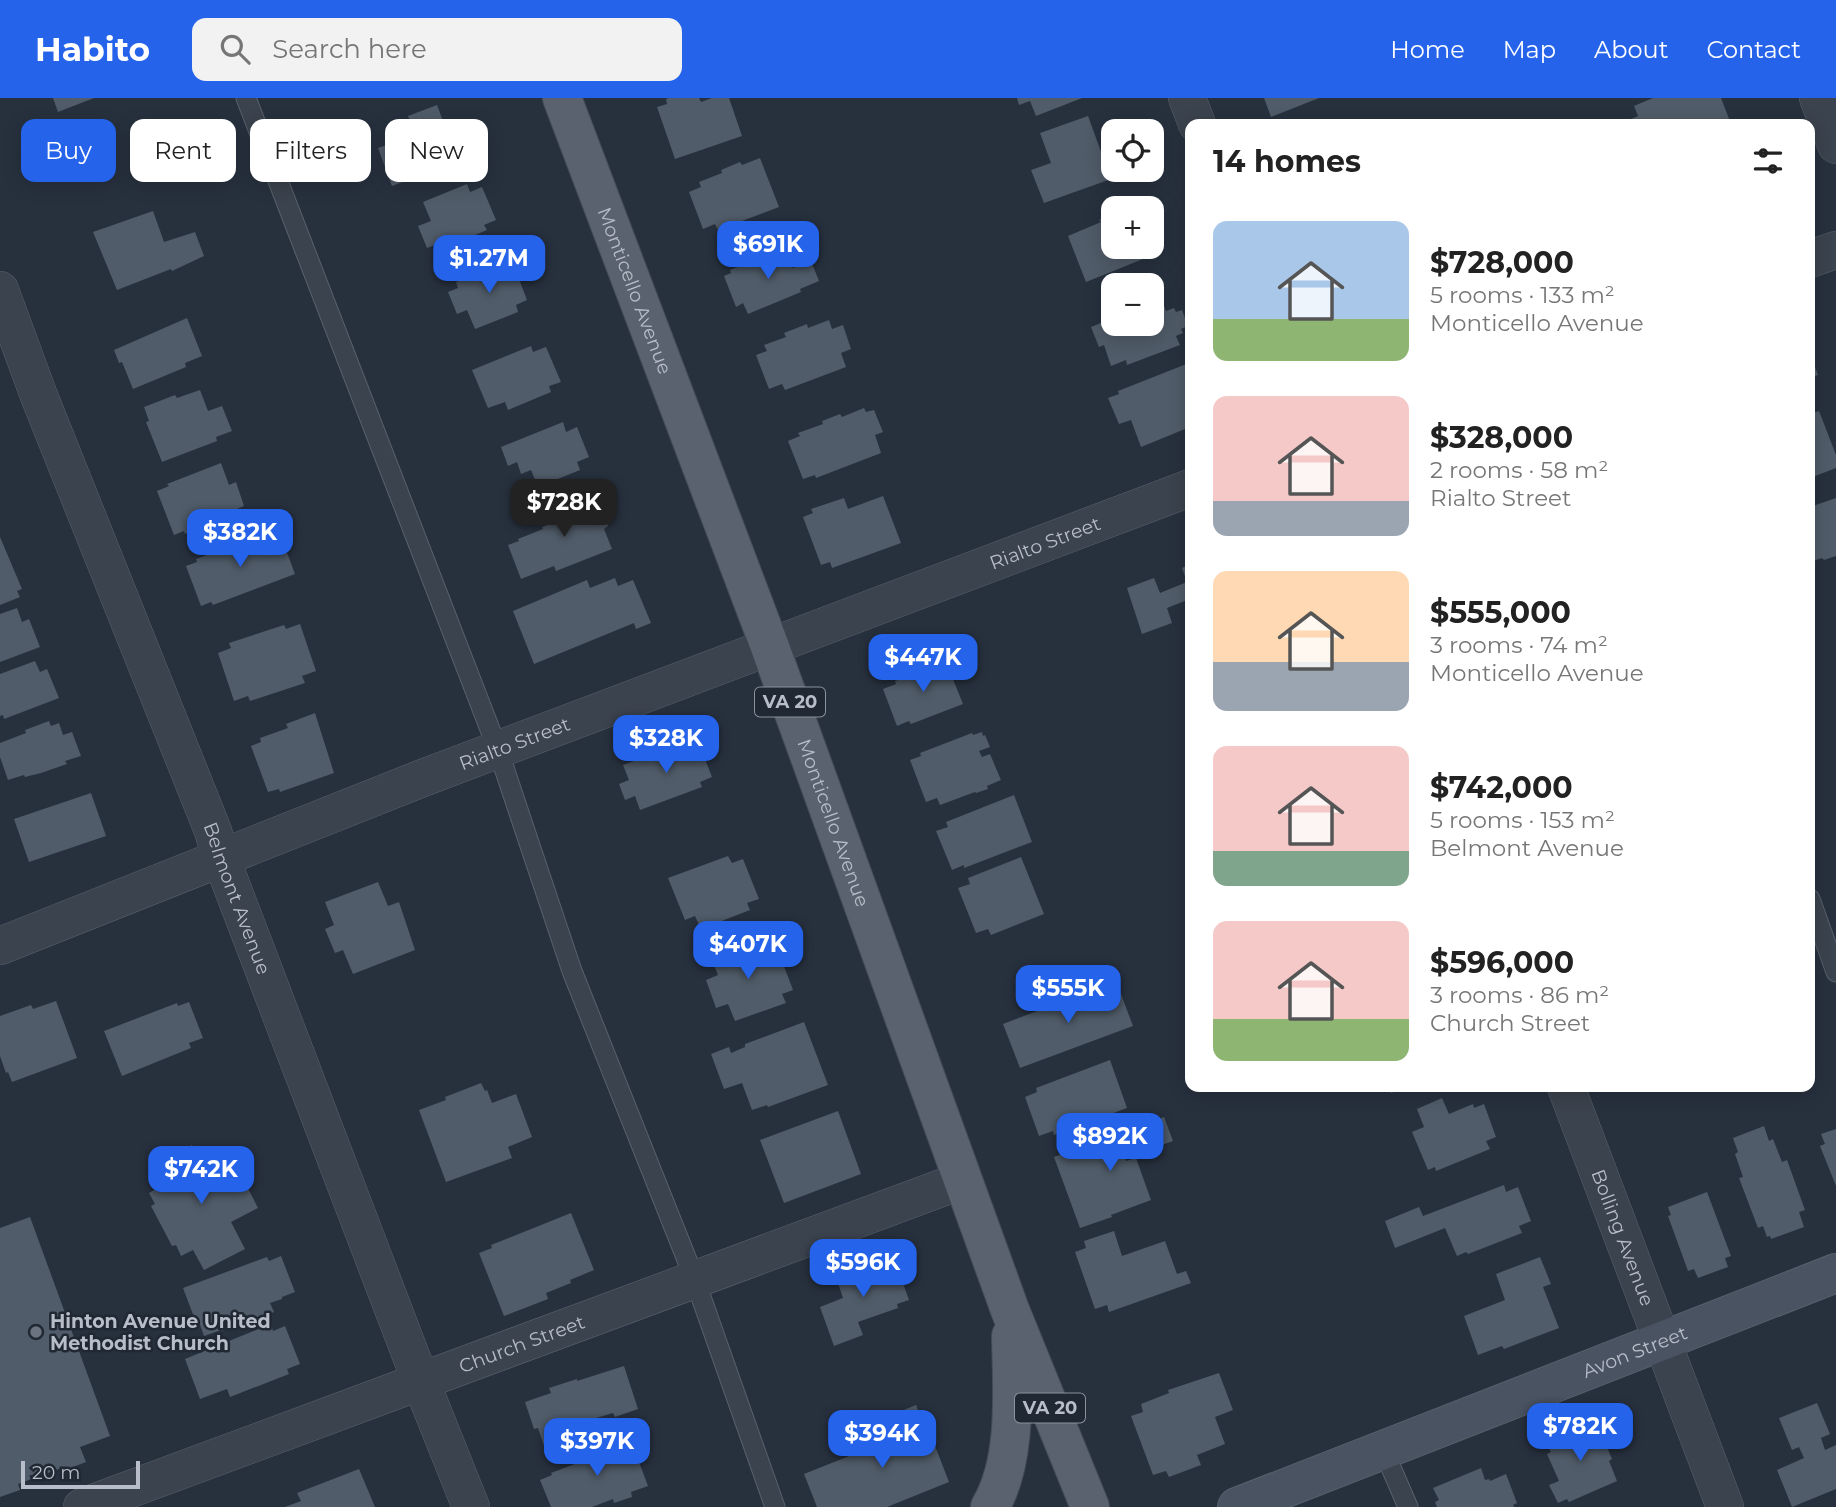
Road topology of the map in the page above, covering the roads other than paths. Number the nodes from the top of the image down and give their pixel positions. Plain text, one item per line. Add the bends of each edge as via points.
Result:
1 (246, 98) edge
2 (562, 98) edge
3 (1187, 98) edge
4 (1818, 98) edge
5 (1195, 119) edge
6 (1836, 145) edge
7 (1836, 250) edge
8 (1815, 257) edge
9 (0, 290) edge
10 (1185, 490) edge
11 (770, 647) junction
12 (498, 750) junction
13 (221, 858) junction
14 (1815, 914) edge
15 (0, 946) edge
16 (1836, 972) edge
17 (1568, 1092) edge
18 (962, 1180) junction
19 (1836, 1273) edge
20 (695, 1280) junction
21 (1010, 1310) junction
22 (1662, 1340) junction
23 (421, 1382) junction
24 (1383, 1449) junction
25 (82, 1507) edge
26 (471, 1507) edge
27 (775, 1507) edge
28 (990, 1507) edge
29 (1090, 1507) edge
30 (1237, 1507) edge
31 (1408, 1507) edge
32 (1724, 1507) edge

1 - 12 lane
2 - 11 main road, Monticello Avenue / VA 20
3 - 5 street
4 - 6 street
7 - 8 street
9 - 13 street, Belmont Avenue
10 - 11 street, Rialto Street
11 - 12 street, Rialto Street
11 - 18 main road, Monticello Avenue / VA 20
12 - 13 street, Rialto Street
12 - 20 lane via 572,971
13 - 15 street, Rialto Street
13 - 23 street, Belmont Avenue
14 - 16 lane
17 - 22 street, Bolling Avenue
18 - 20 street, Church Street
18 - 21 main road, Monticello Avenue / VA 20
19 - 22 main road, Avon Street
20 - 23 street, Church Street
20 - 27 lane
21 - 28 main road, VA 20 via 1013,1413 1006,1465
21 - 29 main road, Monticello Avenue / VA 20
22 - 24 main road, Avon Street
22 - 32 street, Bolling Avenue
23 - 25 street, Church Street
23 - 26 street, Belmont Avenue
24 - 30 main road, Avon Street
24 - 31 lane

